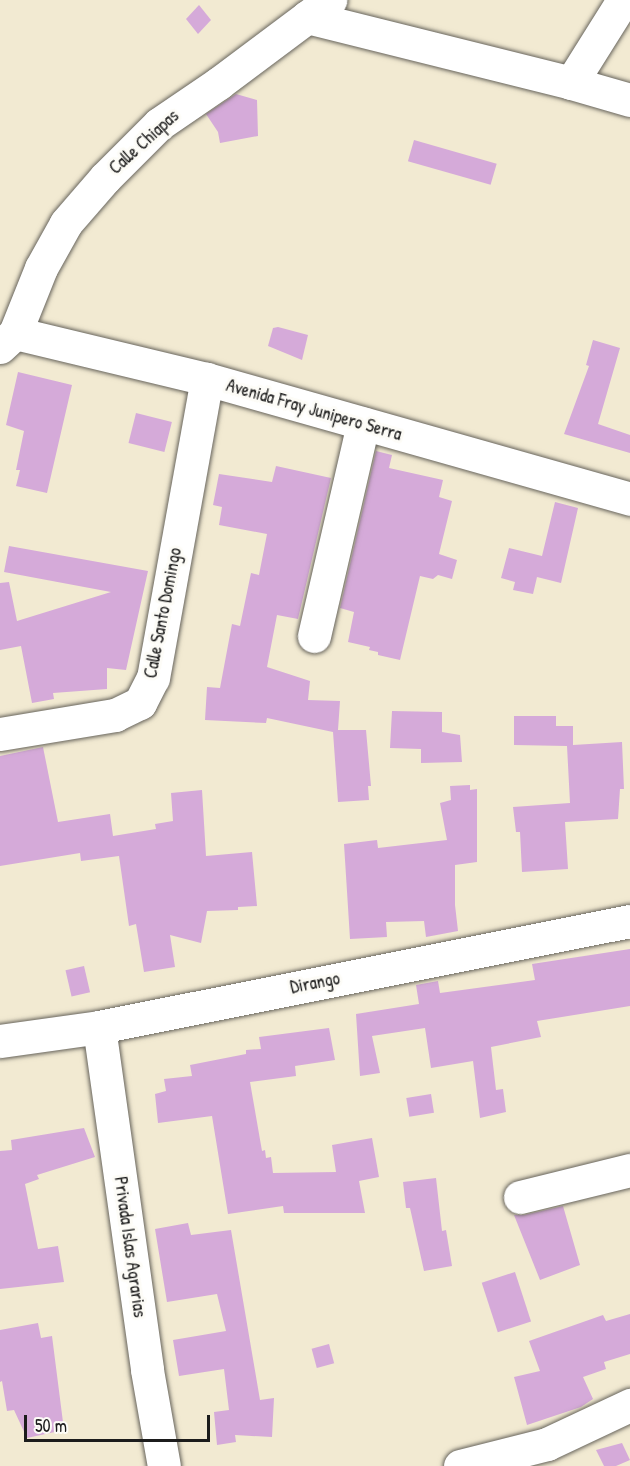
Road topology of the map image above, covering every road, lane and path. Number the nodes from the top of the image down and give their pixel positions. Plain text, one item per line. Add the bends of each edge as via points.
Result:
1 (623, 0) edge
2 (318, 9) edge
3 (571, 83) junction
4 (630, 100) edge
5 (8, 340) edge
6 (207, 379) junction
7 (363, 424) junction
8 (630, 499) edge
9 (314, 636) dead end
10 (0, 734) edge
11 (630, 921) edge
12 (99, 1028) junction
13 (0, 1041) edge
14 (630, 1170) edge
15 (520, 1197) dead end
16 (626, 1418) edge
17 (164, 1466) edge
18 (460, 1466) edge

1 - 3 street
2 - 3 street
2 - 5 street, Calle Chiapas via 159,124 105,178 66,224
3 - 4 street
5 - 6 street, Avenida Fray Junipero Serra
6 - 7 street, Avenida Fray Junipero Serra
6 - 10 street, Calle Santo Domingo via 153,678 141,703 115,716
7 - 8 street, Avenida Fray Junipero Serra
7 - 9 street
11 - 12 street, Dirango
12 - 13 street, Dirango
12 - 17 street, Privada Islas Agrarias
14 - 15 street
16 - 18 street via 547,1444

